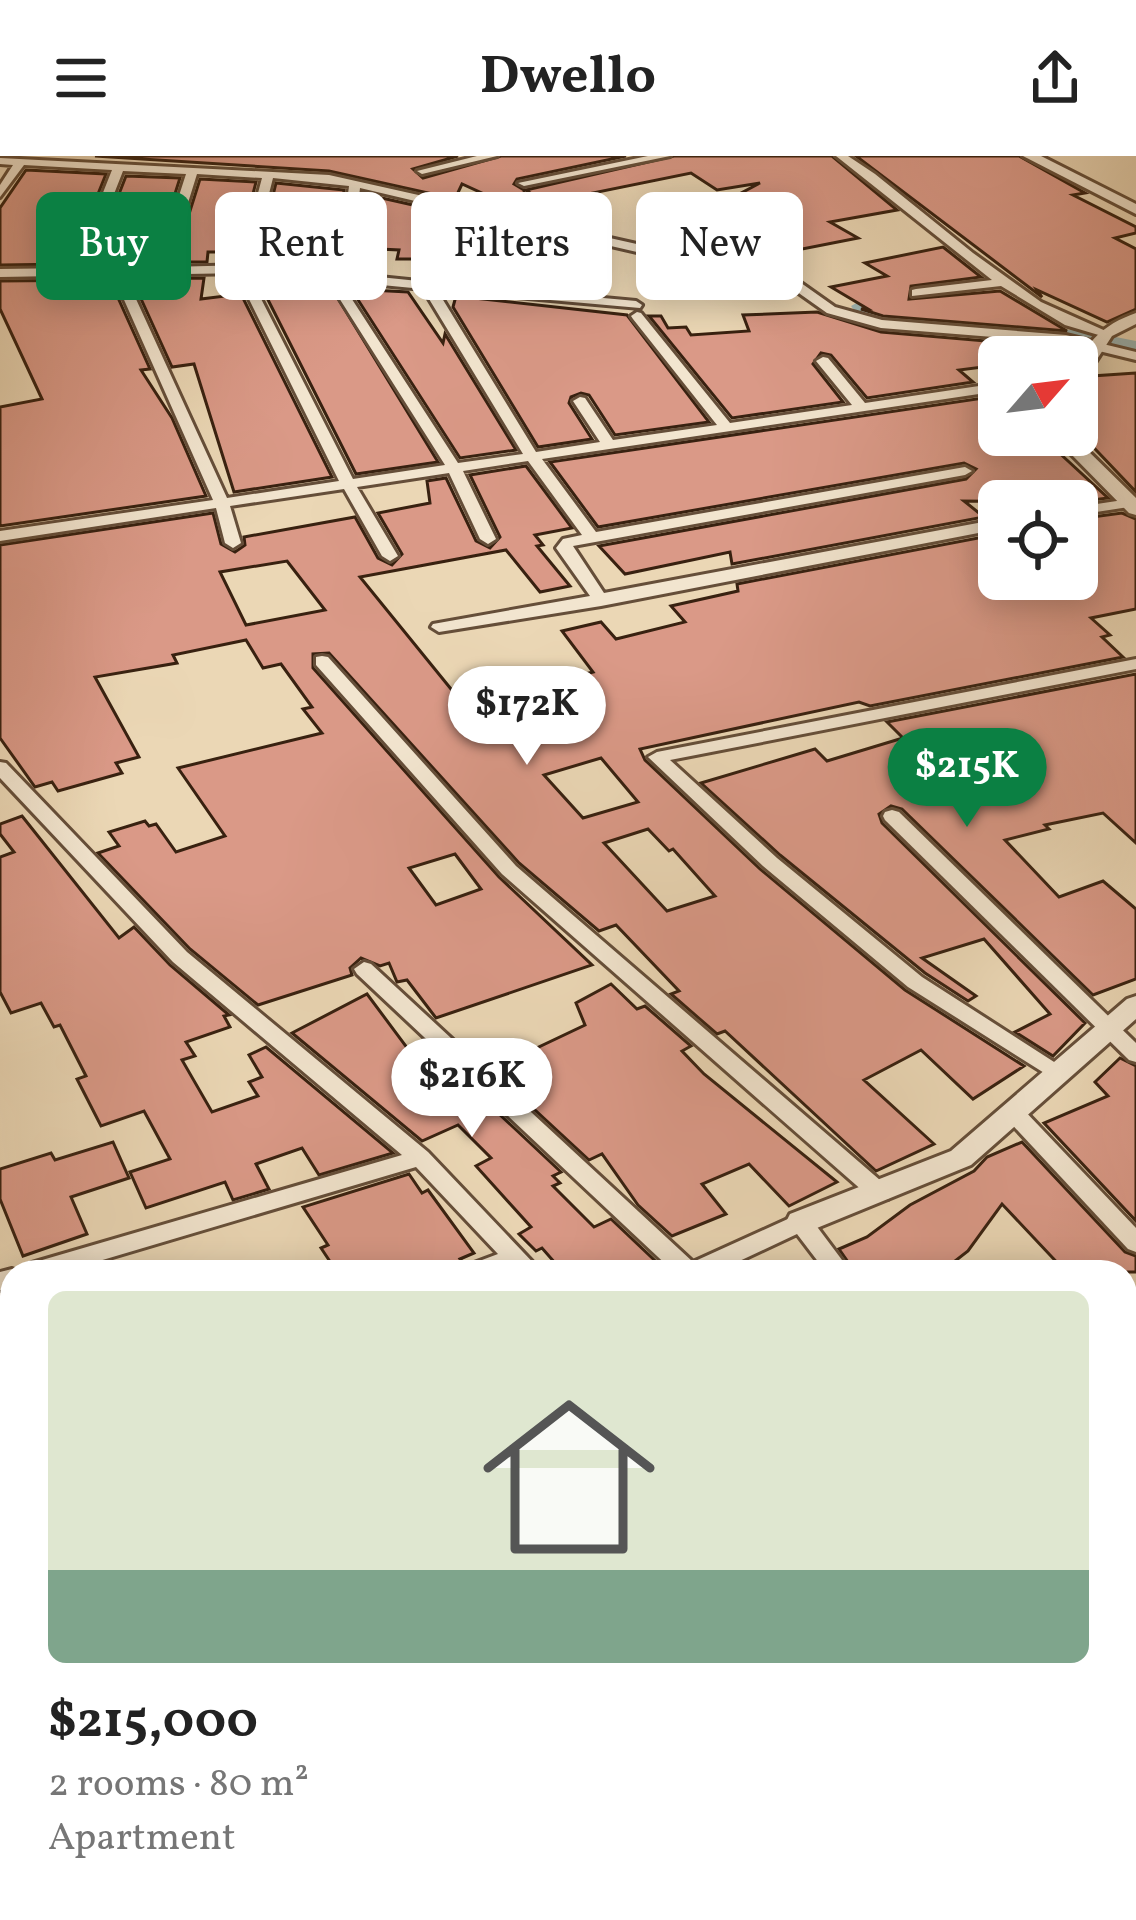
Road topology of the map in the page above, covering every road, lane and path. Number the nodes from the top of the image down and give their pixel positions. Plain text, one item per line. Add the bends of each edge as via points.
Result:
1 (491, 156) edge
2 (665, 156) edge
3 (841, 156) edge
4 (1030, 156) edge
5 (0, 161) edge
6 (20, 161) junction
7 (119, 166) junction
8 (193, 169) junction
9 (422, 171) dead end
10 (269, 173) junction
11 (524, 183) dead end
12 (355, 184) junction
13 (109, 192) edge
14 (186, 192) edge
15 (264, 192) edge
16 (354, 192) edge
17 (0, 194) edge
18 (411, 197) edge
19 (1136, 210) edge
20 (612, 242) edge
21 (0, 273) edge
22 (36, 273) edge
23 (1006, 282) junction
24 (916, 293) dead end
25 (131, 300) edge
26 (256, 300) edge
27 (352, 300) edge
28 (443, 300) edge
29 (563, 300) edge
30 (1136, 318) edge
31 (1103, 339) junction
32 (1136, 341) edge
33 (1098, 346) edge
34 (1136, 356) edge
35 (823, 361) dead end
36 (978, 390) edge
37 (580, 400) dead end
38 (860, 406) junction
39 (725, 426) junction
40 (608, 443) junction
41 (531, 455) junction
42 (1083, 456) edge
43 (454, 468) junction
44 (965, 471) dead end
45 (348, 484) junction
46 (221, 501) junction
47 (1133, 506) edge
48 (1098, 510) edge
49 (978, 528) edge
50 (590, 535) junction
51 (0, 536) edge
52 (488, 538) dead end
53 (233, 544) dead end
54 (390, 556) dead end
55 (601, 602) junction
56 (439, 627) dead end
57 (322, 661) dead end
58 (1136, 664) edge
59 (0, 767) edge
60 (892, 816) dead end
61 (364, 969) dead end
62 (1136, 1005) edge
63 (1109, 1028) junction
64 (1136, 1055) edge
65 (1057, 1074) junction
66 (1013, 1112) junction
67 (420, 1159) junction
68 (880, 1193) junction
69 (801, 1222) junction
70 (1136, 1244) edge
71 (73, 1260) edge
72 (517, 1260) edge
73 (679, 1260) edge
74 (718, 1260) edge
75 (830, 1260) edge

1 - 9 street
2 - 11 street
3 - 23 street
4 - 19 street
5 - 6 street
6 - 7 street
6 - 17 street
7 - 8 street
7 - 13 street
8 - 10 street
8 - 14 street
10 - 12 street
10 - 15 street
12 - 16 street
12 - 18 street
20 - 31 street via 723,260 881,324
21 - 22 street
23 - 24 street
23 - 31 street
25 - 46 street
26 - 45 street
27 - 43 street
28 - 41 street
29 - 39 street via 636,311
30 - 31 street
31 - 32 street
31 - 33 street
31 - 34 street
35 - 38 street
36 - 38 street
37 - 40 street
38 - 39 street
39 - 40 street
40 - 41 street
41 - 43 street
41 - 50 street
42 - 47 street
43 - 45 street
43 - 52 street
44 - 50 street
45 - 46 street
45 - 54 street
46 - 51 street
46 - 53 street
47 - 48 street
49 - 55 street
50 - 55 street via 563,548
55 - 56 street
57 - 68 street via 509,871
58 - 65 street via 657,758 915,982
59 - 67 street via 180,957
60 - 63 street
61 - 73 street
62 - 63 street
63 - 64 street
63 - 65 street
65 - 66 street
66 - 68 street via 961,1158
66 - 70 street
67 - 71 street
67 - 72 street
68 - 69 street
69 - 74 street
69 - 75 street

